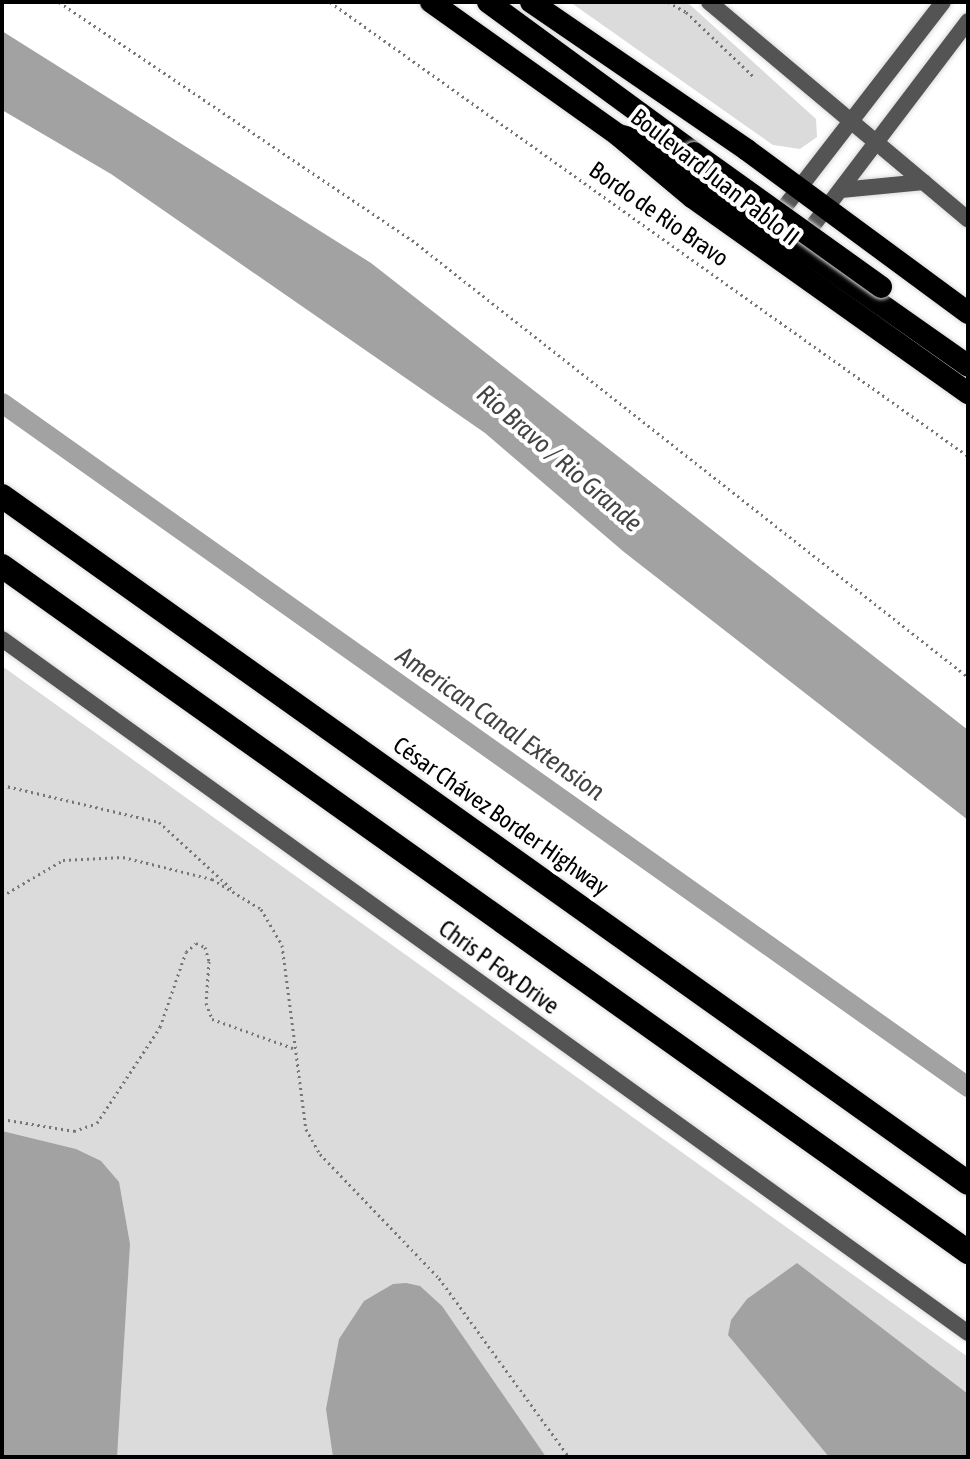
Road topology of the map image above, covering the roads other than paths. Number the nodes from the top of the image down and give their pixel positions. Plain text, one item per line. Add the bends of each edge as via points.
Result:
1 (431, 2) edge
2 (488, 2) edge
3 (531, 2) edge
4 (709, 2) edge
5 (943, 2) edge
6 (968, 21) edge
7 (850, 122) junction
8 (618, 135) junction
9 (877, 143) junction
10 (747, 150) junction
11 (924, 182) junction
12 (719, 188) junction
13 (799, 188) junction
14 (841, 190) junction
15 (828, 209) junction
16 (968, 219) edge
17 (771, 225) junction
18 (799, 244) junction
19 (884, 250) junction
20 (857, 286) junction
21 (968, 313) edge
22 (968, 350) edge
23 (968, 366) edge
24 (968, 393) edge
25 (2, 496) edge
26 (2, 566) edge
27 (2, 639) edge
28 (968, 1183) edge
29 (968, 1252) edge
30 (968, 1333) edge

1 - 8 highway, Boulevard Juan Pablo II
2 - 22 highway, Boulevard Juan Pablo II, bridge
3 - 10 highway
4 - 7 street
5 - 7 street
6 - 9 street
7 - 9 street
7 - 13 street
8 - 12 highway via 654,145
8 - 24 highway, Boulevard Juan Pablo II via 692,197
9 - 11 street
9 - 14 street
10 - 12 highway via 748,181 738,191
10 - 13 highway
11 - 14 street
11 - 16 street
12 - 17 highway
13 - 15 highway
13 - 17 street
14 - 15 street
15 - 18 street
15 - 19 highway
17 - 18 highway
18 - 20 highway
19 - 20 highway via 857,264
19 - 21 highway
20 - 23 highway
25 - 28 highway, César Chávez Border Highway
26 - 29 highway
27 - 30 street, Chris P Fox Drive

